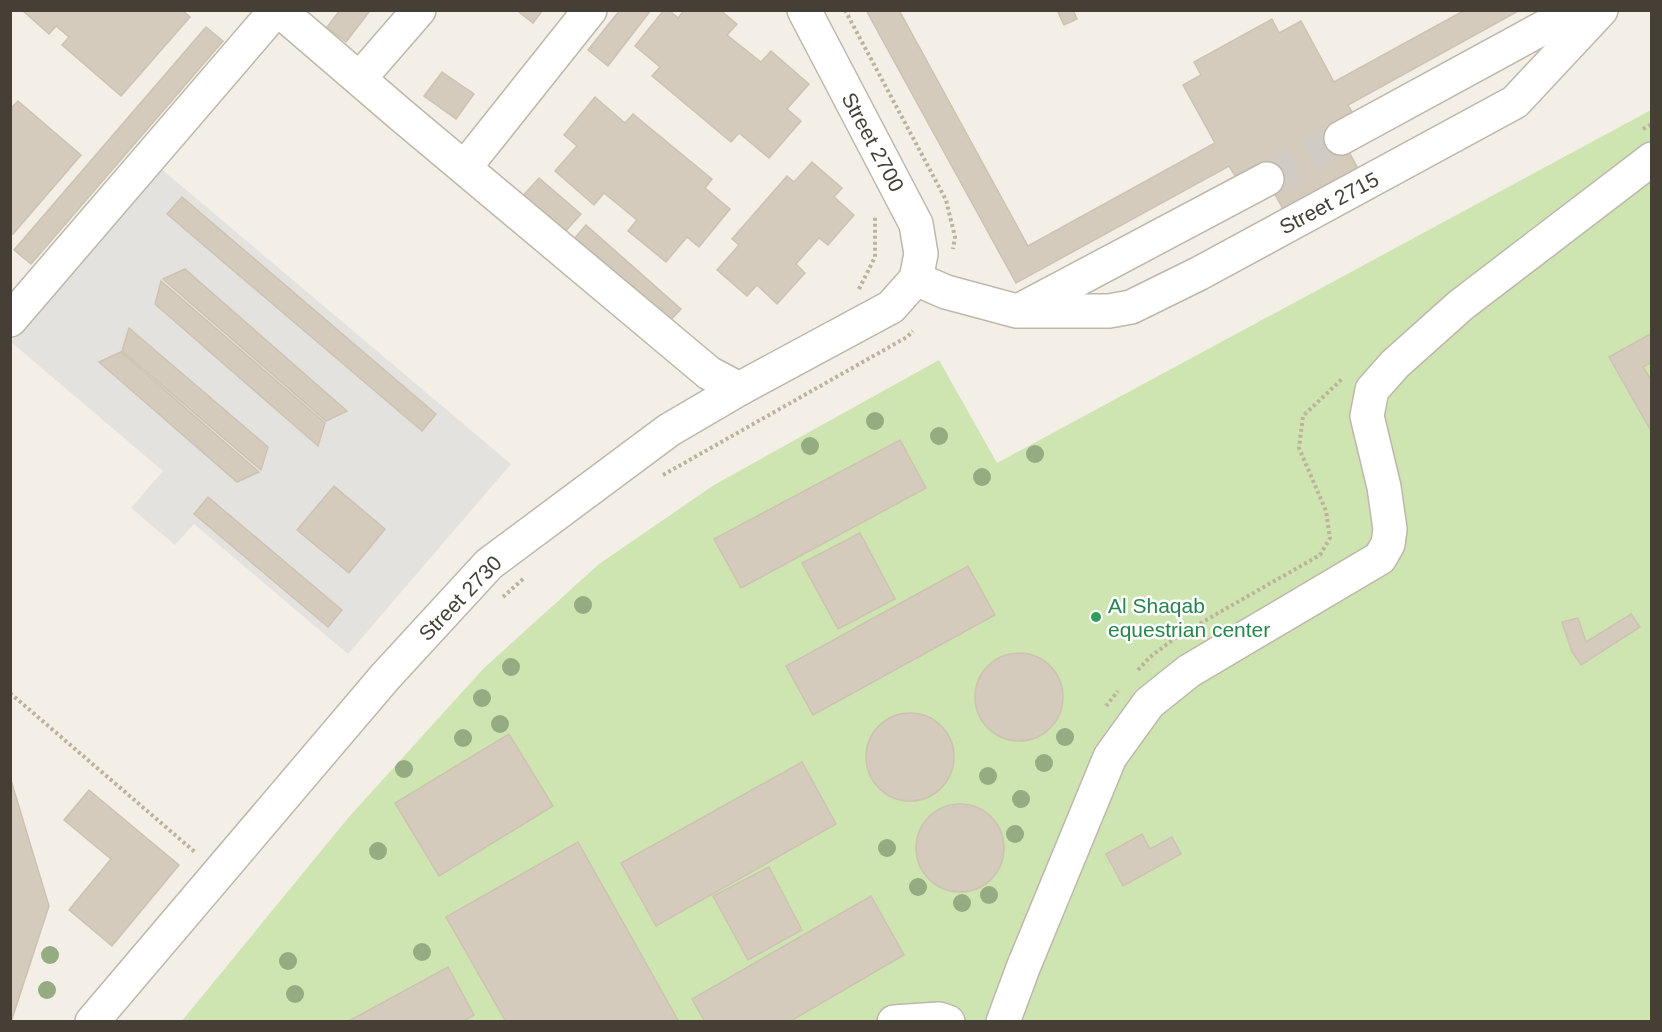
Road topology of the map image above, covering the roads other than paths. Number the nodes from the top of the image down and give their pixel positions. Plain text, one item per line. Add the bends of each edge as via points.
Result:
1 (278, 10) edge
2 (419, 10) edge
3 (590, 10) edge
4 (804, 10) edge
5 (1576, 10) edge
6 (1601, 10) edge
7 (360, 78) junction
8 (1647, 144) edge
9 (465, 167) junction
10 (1393, 169) junction
11 (1269, 235) junction
12 (916, 279) junction
13 (1017, 311) junction
14 (11, 318) edge
15 (739, 388) junction
16 (92, 1022) edge
17 (894, 1022) edge
18 (948, 1022) edge
19 (1003, 1022) edge

1 - 7 street
1 - 14 street
2 - 7 street
3 - 9 street
4 - 12 street, Street 2700 via 916,224 921,254
5 - 10 street via 1354,131
6 - 10 street, Street 2715 via 1515,102
7 - 9 street
8 - 19 street via 1395,364 1372,390 1367,416 1390,529 1380,558 1189,670 1149,703 1110,756
9 - 15 street via 708,373
10 - 11 street, Street 2715
11 - 13 street, Street 2715 via 1131,307 1110,311
11 - 13 street via 1255,185
12 - 13 street, Street 2715 via 946,292
12 - 15 street, Street 2730 via 891,307
15 - 16 street, Street 2730 via 669,430 489,564 385,677
17 - 18 street

